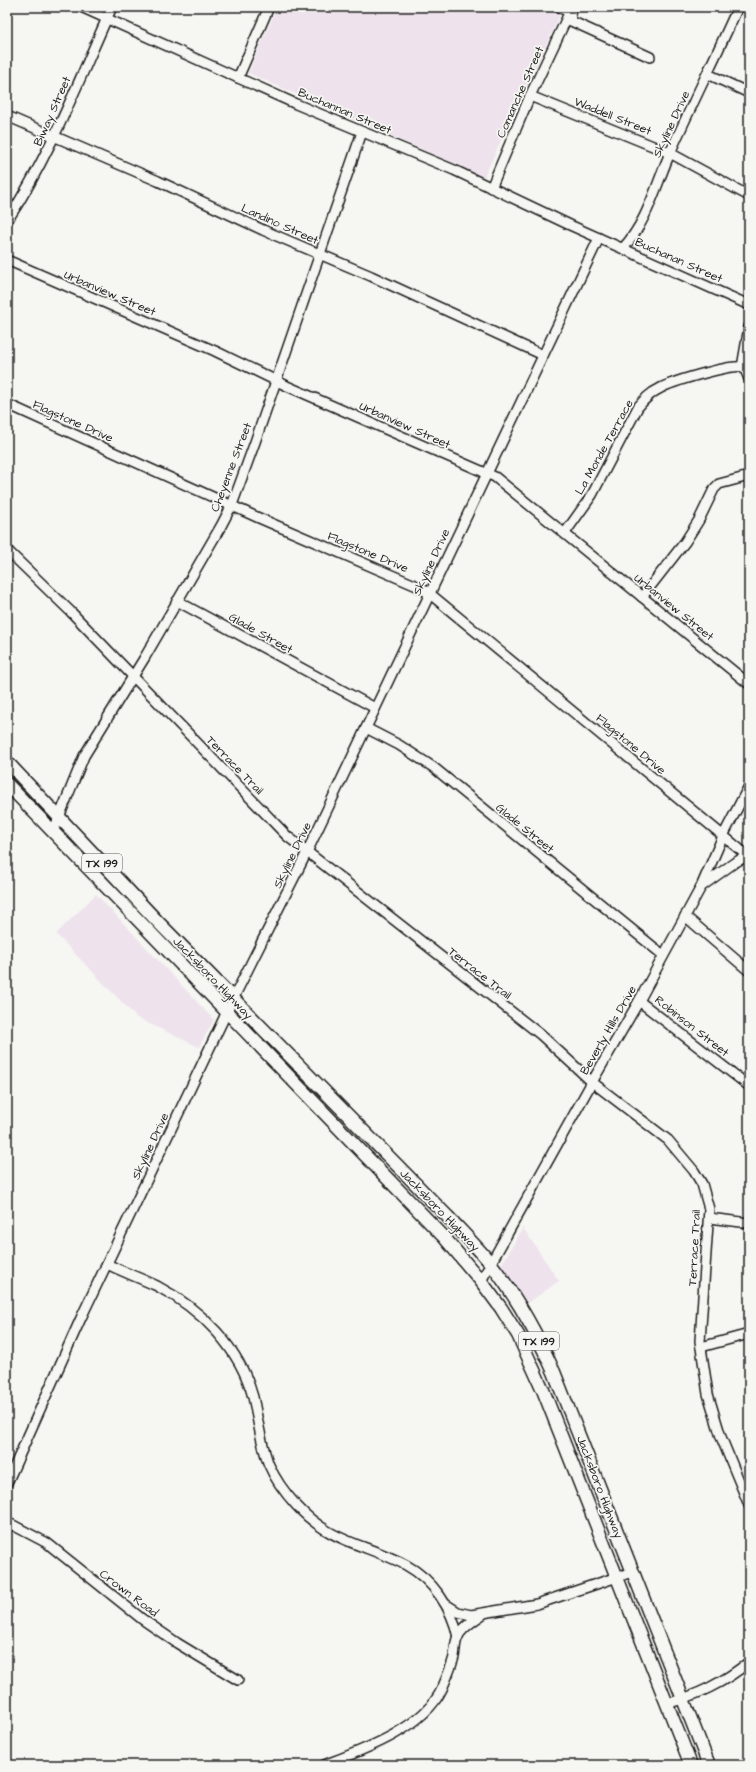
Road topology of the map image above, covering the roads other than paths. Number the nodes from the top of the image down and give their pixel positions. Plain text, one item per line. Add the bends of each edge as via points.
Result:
1 (81, 7) edge
2 (112, 7) edge
3 (269, 7) edge
4 (558, 7) edge
5 (738, 7) edge
6 (571, 10) edge
7 (107, 19) junction
8 (650, 57) dead end
9 (708, 74) junction
10 (238, 78) junction
11 (749, 93) edge
12 (530, 96) junction
13 (7, 116) edge
14 (362, 132) junction
15 (54, 137) junction
16 (670, 153) junction
17 (491, 188) junction
18 (749, 196) edge
19 (7, 221) edge
20 (599, 238) junction
21 (623, 248) junction
22 (320, 254) junction
23 (7, 260) edge
24 (749, 305) edge
25 (749, 327) edge
26 (543, 355) junction
27 (742, 367) junction
28 (749, 379) edge
29 (276, 381) junction
30 (7, 404) edge
31 (486, 472) junction
32 (749, 476) edge
33 (232, 505) junction
34 (565, 533) junction
35 (7, 550) edge
36 (429, 593) junction
37 (642, 597) junction
38 (177, 601) junction
39 (133, 676) junction
40 (749, 684) edge
41 (376, 708) junction
42 (366, 728) junction
43 (7, 762) edge
44 (7, 784) edge
45 (749, 786) edge
46 (59, 817) junction
47 (53, 832) junction
48 (723, 836) junction
49 (307, 852) junction
50 (749, 856) edge
51 (701, 887) junction
52 (685, 916) junction
53 (663, 955) junction
54 (749, 971) edge
55 (233, 999) junction
56 (639, 1001) junction
57 (226, 1013) junction
58 (592, 1082) junction
59 (749, 1086) edge
60 (371, 1138) junction
61 (358, 1149) junction
62 (709, 1218) junction
63 (749, 1223) edge
64 (107, 1264) junction
65 (491, 1265) junction
66 (482, 1281) junction
67 (749, 1334) edge
68 (701, 1347) junction
69 (7, 1483) edge
70 (749, 1505) edge
71 (7, 1522) edge
72 (632, 1572) junction
73 (616, 1577) junction
74 (446, 1604) junction
75 (483, 1614) junction
76 (458, 1637) junction
77 (749, 1662) edge
78 (238, 1680) dead end
79 (683, 1699) junction
80 (666, 1704) junction
81 (324, 1765) edge
82 (690, 1765) edge
83 (709, 1765) edge

1 - 7 street, Buchannan Street
2 - 7 street, Biway Street
3 - 10 street
4 - 6 street
5 - 9 street, Skyline Drive
6 - 8 street via 571,21
6 - 12 street, Comanche Street
7 - 10 street, Buchannan Street
7 - 15 street, Biway Street
9 - 11 street
9 - 16 street, Skyline Drive
10 - 14 street, Buchannan Street
12 - 16 street, Waddell Street
12 - 17 street, Comanche Street
13 - 15 street, Landino Street
14 - 17 street, Buchannan Street
14 - 22 street, Cheyenne Street
15 - 19 street, Biway Street via 25,193
15 - 22 street, Landino Street
16 - 18 street, Waddell Street
16 - 21 street, Skyline Drive via 638,230
17 - 20 street, Buchannan Street
20 - 21 street, Buchanan Street
20 - 26 street, Skyline Drive
21 - 24 street, Buchanan Street
22 - 26 street, Landino Street
22 - 29 street, Cheyenne Street
23 - 29 street, Urbanview Street via 215,351
25 - 27 street
26 - 31 street, Skyline Drive
27 - 28 street
27 - 34 street, La Monde Terrace via 708,372 660,388 649,395 638,407 592,495
29 - 31 street, Urbanview Street
29 - 33 street, Cheyenne Street
30 - 33 street, Flagstone Drive
31 - 34 street, Urbanview Street
31 - 36 street, Skyline Drive
32 - 37 street via 719,484 714,489 685,542
33 - 36 street, Flagstone Drive
33 - 38 street, Cheyenne Street
34 - 37 street, Urbanview Street
35 - 39 street, Terrace Trail
36 - 41 street, Skyline Drive
36 - 48 street, Flagstone Drive
37 - 40 street, Urbanview Street
38 - 39 street, Cheyenne Street
38 - 41 street, Glade Street
39 - 46 street, Cheyenne Street via 84,756
39 - 49 street, Terrace Trail via 287,836
41 - 42 street, Skyline Drive
42 - 49 street, Skyline Drive
42 - 53 street, Glade Street via 415,754 433,767
43 - 46 main road, Jacksboro Highway / TX 199
44 - 47 main road, Jacksboro Highway / TX 199
45 - 48 street, Beverly Hills Drive
46 - 47 street, Cheyenne Street
46 - 55 main road, Jacksboro Highway / TX 199
47 - 57 main road, Jacksboro Highway / TX 199
48 - 50 street, Flagstone Drive
48 - 51 street, Beverly Hills Drive
49 - 55 street, Skyline Drive
49 - 58 street, Terrace Trail via 541,1035
50 - 51 street via 734,862
51 - 52 street, Beverly Hills Drive
52 - 53 street, Beverly Hills Drive
52 - 54 street
53 - 56 street, Beverly Hills Drive
55 - 57 street, Skyline Drive
55 - 60 main road, Jacksboro Highway / TX 199
56 - 58 street, Beverly Hills Drive
56 - 59 street, Robinson Street
57 - 61 main road, Jacksboro Highway / TX 199
57 - 64 street, Skyline Drive
58 - 62 street, Terrace Trail via 668,1140 702,1184
58 - 65 street, Beverly Hills Drive
60 - 61 main road
60 - 65 main road, Jacksboro Highway / TX 199
61 - 66 main road, Jacksboro Highway / TX 199 via 435,1227
62 - 63 street
62 - 68 street, Terrace Trail
64 - 69 street, Skyline Drive
64 - 74 street via 157,1286 182,1301 209,1323 230,1347 246,1377 269,1465 296,1505 330,1534 408,1566 430,1584
65 - 66 street, Beverly Hills Drive
65 - 72 main road, Jacksboro Highway / TX 199 via 518,1303 545,1351 591,1462
66 - 73 main road, Jacksboro Highway / TX 199 via 518,1335 540,1383
67 - 68 street
68 - 70 street, Terrace Trail via 708,1394 721,1438
71 - 78 street, Crown Road via 47,1543 142,1619
72 - 73 street
72 - 79 main road, Jacksboro Highway / TX 199
73 - 75 street via 537,1604
73 - 80 main road, Jacksboro Highway / TX 199
74 - 75 street via 458,1612
74 - 76 street via 452,1614
75 - 76 street
76 - 81 street via 454,1659 442,1690 430,1708 402,1730
77 - 79 street via 722,1682
79 - 80 street
79 - 83 main road, Jacksboro Highway / TX 199
80 - 82 main road, Jacksboro Highway / TX 199

